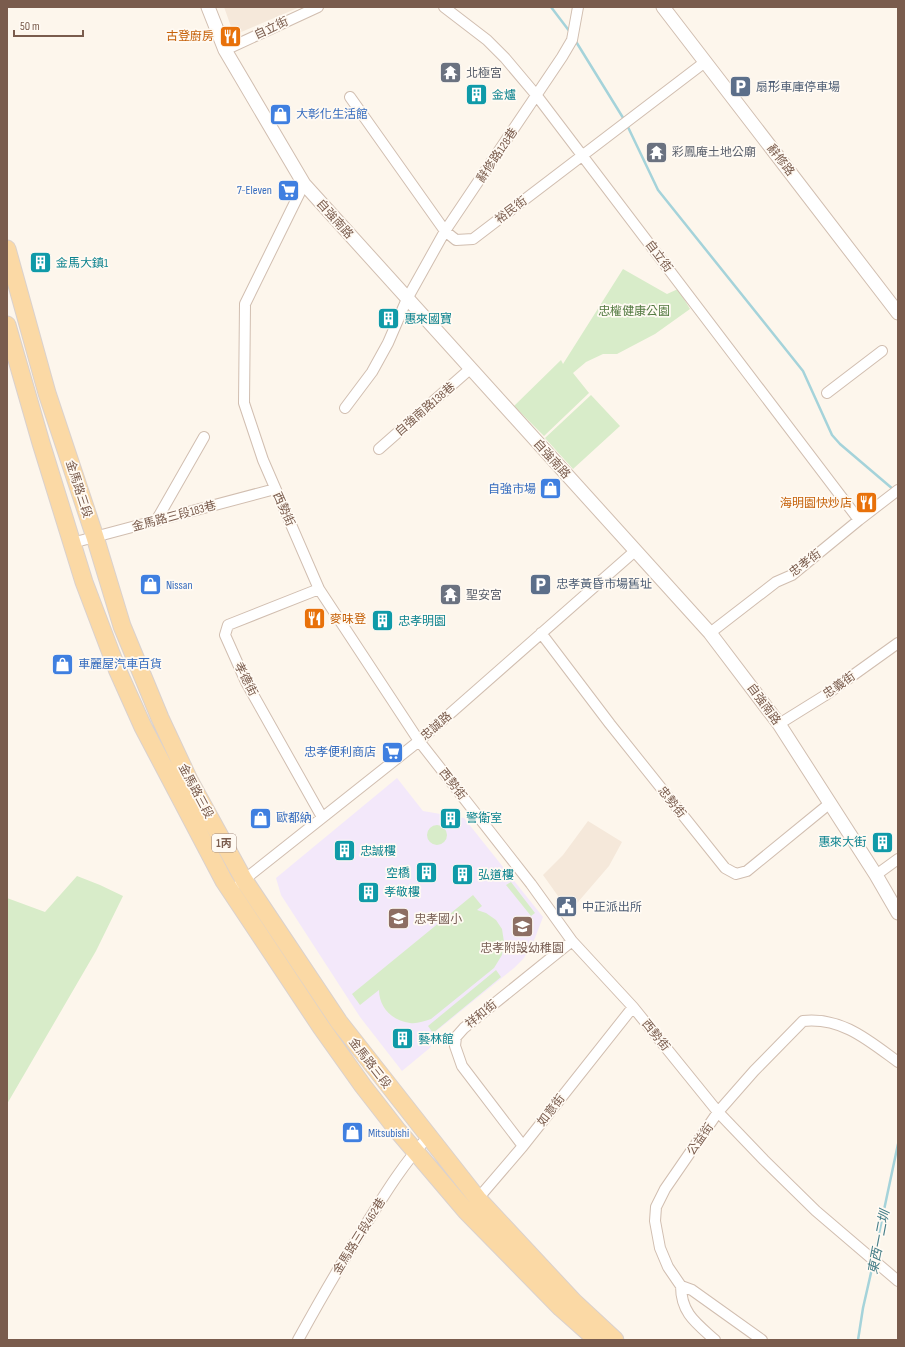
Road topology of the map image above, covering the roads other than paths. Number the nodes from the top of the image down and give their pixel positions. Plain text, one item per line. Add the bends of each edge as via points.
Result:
1 (208, 7) edge
2 (318, 7) edge
3 (444, 7) edge
4 (578, 7) edge
5 (663, 7) edge
6 (225, 50) junction
7 (706, 62) junction
8 (537, 96) junction
9 (350, 97) dead end
10 (583, 156) junction
11 (304, 184) junction
12 (445, 231) junction
13 (7, 250) edge
14 (407, 299) junction
15 (898, 313) edge
16 (7, 324) edge
17 (882, 351) dead end
18 (470, 369) junction
19 (827, 393) dead end
20 (346, 408) dead end
21 (204, 437) dead end
22 (379, 449) dead end
23 (275, 489) junction
24 (898, 490) edge
25 (859, 520) junction
26 (156, 521) junction
27 (95, 537) junction
28 (72, 543) junction
29 (635, 551) junction
30 (319, 589) junction
31 (541, 633) junction
32 (710, 633) junction
33 (898, 643) edge
34 (779, 724) junction
35 (419, 741) junction
36 (829, 804) junction
37 (322, 817) junction
38 (898, 859) edge
39 (876, 875) junction
40 (244, 880) junction
41 (229, 890) junction
42 (898, 913) edge
43 (572, 941) junction
44 (633, 1007) junction
45 (898, 1062) edge
46 (718, 1112) junction
47 (428, 1137) junction
48 (523, 1146) junction
49 (414, 1151) junction
50 (472, 1205) junction
51 (898, 1281) edge
52 (681, 1286) junction
53 (592, 1330) edge
54 (298, 1340) edge
55 (615, 1340) edge
56 (715, 1340) edge
57 (762, 1340) edge

1 - 6 street, 自強南路
2 - 6 street, 自立街
3 - 8 street, 自立街 via 487,40
4 - 8 street, 辭修路128巷 via 572,40
5 - 7 street, 辭修路
6 - 11 street, 自強南路
7 - 10 street, 裕民街
7 - 15 street, 辭修路
8 - 10 street, 自立街
8 - 12 street, 辭修路128巷
9 - 12 street, 裕民街
10 - 12 street, 裕民街 via 473,239 456,240
10 - 25 street, 自立街
11 - 14 street, 自強南路
11 - 23 street, 西勢街 via 245,304 244,403
12 - 14 street, 辭修路128巷
13 - 27 main road, 金馬路三段 / 1丙 via 47,393
14 - 18 street, 自強南路
14 - 20 street, 辭修路128巷 via 372,372
16 - 28 main road, 金馬路三段 / 1丙
17 - 19 street
18 - 22 street, 自強南路138巷
18 - 29 street, 自強南路
21 - 26 street
23 - 26 street, 金馬路三段183巷
23 - 30 street, 西勢街
24 - 25 street, 忠孝街
25 - 32 street, 忠孝街 via 792,574 776,582
26 - 27 street, 金馬路三段183巷
27 - 28 street, 金馬路三段183巷
27 - 40 main road, 金馬路三段 / 1丙 via 122,626 160,718 189,780
28 - 41 main road, 金馬路三段 / 1丙 via 117,669 143,727
29 - 31 street, 忠誠路
29 - 32 street, 自強南路
30 - 35 street, 西勢街
30 - 37 street, 孝德街 via 228,625 225,635 246,682
31 - 35 street, 忠誠路
31 - 36 street, 忠勢街 via 725,868 736,874 747,871
32 - 34 street, 自強南路
33 - 34 street, 忠義街 via 824,696
34 - 36 street, 自強南路
35 - 37 street, 忠誠路
35 - 43 street, 西勢街 via 531,884
36 - 39 street, 自強南路
37 - 40 street, 忠誠路
38 - 39 street
39 - 42 street, 自強南路
40 - 41 street, 忠誠路
40 - 47 main road, 金馬路三段 / 1丙 via 339,1022
41 - 49 main road, 金馬路三段 / 1丙 via 337,1050
43 - 44 street, 西勢街
43 - 48 street, 祥和街 via 456,1037 455,1046 462,1066
44 - 46 street, 西勢街
44 - 48 street, 如意街
45 - 46 street, 公益街 via 853,1030 816,1019 803,1020
46 - 51 street, 西勢街 via 816,1210
46 - 52 street, 公益街 via 665,1189 656,1207 655,1221 660,1248 668,1267
47 - 49 street, 金馬路三段462巷
47 - 50 main road, 金馬路三段 / 1丙
48 - 50 street, 如意街
49 - 50 main road, 金馬路三段 / 1丙
49 - 54 street, 金馬路三段462巷 via 344,1258
50 - 53 main road, 金馬路三段 / 1丙 via 574,1302
52 - 56 street via 685,1309 694,1322
52 - 57 street, 公益街 via 692,1290
53 - 55 main road, 金馬路三段 / 1丙

